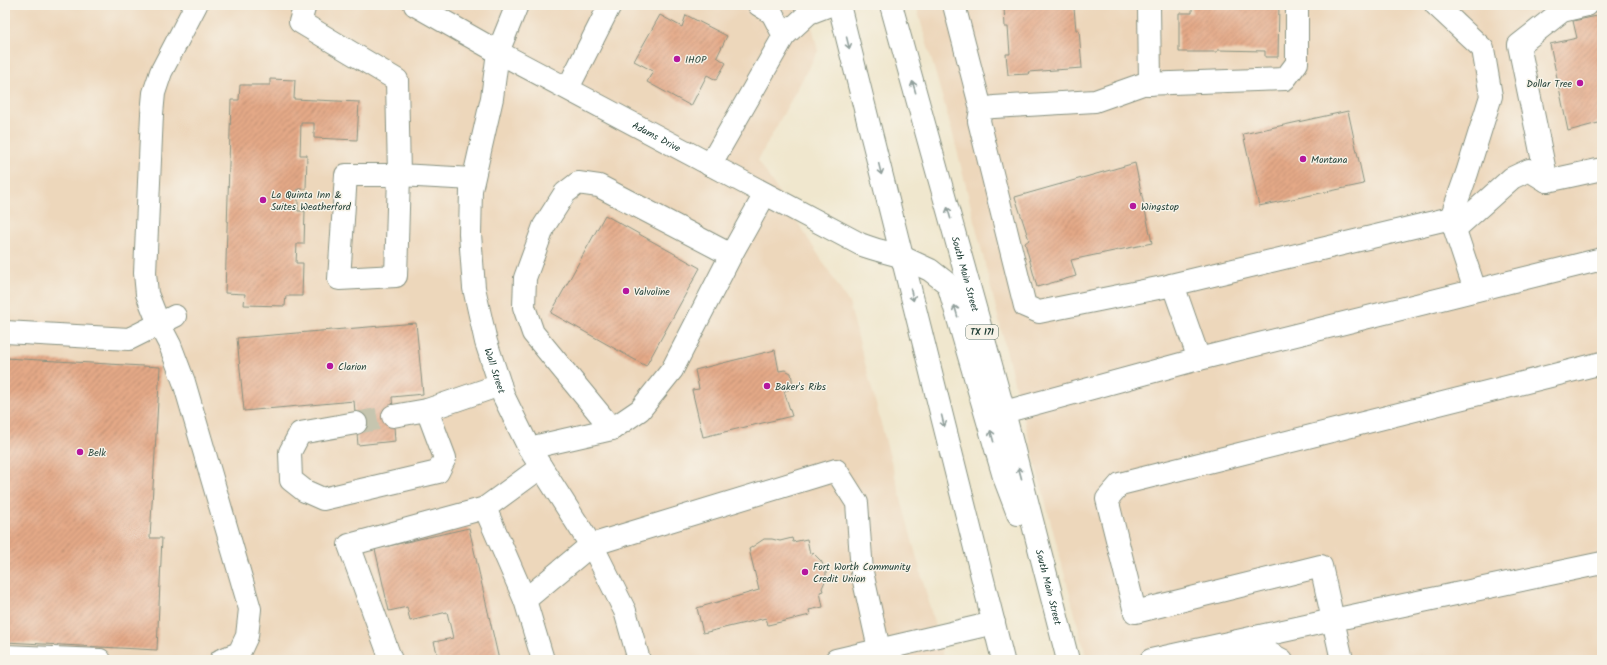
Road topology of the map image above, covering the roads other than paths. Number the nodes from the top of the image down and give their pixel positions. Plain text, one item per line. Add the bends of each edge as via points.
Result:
1 (196, 5) edge
2 (305, 5) edge
3 (415, 5) edge
4 (517, 5) edge
5 (610, 5) edge
6 (759, 5) edge
7 (830, 5) edge
8 (839, 5) edge
9 (891, 5) edge
10 (954, 5) edge
11 (1149, 5) edge
12 (1297, 5) edge
13 (1436, 5) edge
14 (1587, 5) edge
15 (784, 36) junction
16 (498, 52) junction
17 (1150, 84) junction
18 (568, 88) junction
19 (981, 109) junction
20 (710, 165) junction
21 (1602, 169) edge
22 (399, 175) junction
23 (473, 180) junction
24 (1547, 181) junction
25 (765, 194) junction
26 (1453, 223) junction
27 (731, 255) junction
28 (902, 257) junction
29 (1602, 259) edge
30 (1171, 285) junction
31 (1475, 290) junction
32 (167, 320) junction
33 (5, 332) edge
34 (1199, 359) junction
35 (1602, 364) edge
36 (500, 385) junction
37 (428, 410) junction
38 (1004, 412) junction
39 (393, 416) tunnel mouth
40 (356, 423) tunnel mouth
41 (612, 429) junction
42 (529, 448) junction
43 (542, 467) junction
44 (485, 508) junction
45 (591, 545) junction
46 (1602, 562) edge
47 (525, 600) junction
48 (1054, 604) junction
49 (1333, 620) junction
50 (994, 623) junction
51 (879, 649) junction
52 (5, 656) edge
53 (100, 660) edge
54 (221, 660) edge
55 (390, 660) edge
56 (543, 660) edge
57 (639, 660) edge
58 (836, 660) edge
59 (1003, 660) edge
60 (1068, 660) edge
61 (1151, 660) edge
62 (1232, 660) edge
63 (1282, 660) edge
64 (1342, 660) edge

1 - 32 main road via 161,72 154,93 152,114 145,273 147,294
2 - 22 main road via 300,22 397,80
3 - 16 main road, Adams Drive
4 - 16 main road, Wall Street
5 - 18 main road
6 - 15 main road via 772,13
7 - 15 main road via 809,12
8 -> 28 main road
38 -> 9 main road, South Main Street / TX 171
10 - 19 main road
11 - 17 main road
12 - 17 main road via 1297,62 1285,79
13 - 26 main road via 1483,49 1491,96
14 - 24 main road via 1562,11 1519,45
15 - 20 main road
16 - 18 main road, Adams Drive
16 - 23 main road, Wall Street via 492,98
17 - 19 main road via 1143,84 1095,101 994,106
18 - 20 main road, Adams Drive
19 - 30 main road via 979,121 1025,306 1039,312
20 - 25 main road, Adams Drive
21 - 24 main road
22 - 22 main road via 396,276 339,279 346,175
22 - 23 main road
23 - 36 main road, Wall Street via 470,234 474,288 486,342
24 - 26 main road via 1529,170 1512,178
25 - 27 main road
25 - 28 main road, Adams Drive via 872,249
26 - 30 main road
26 - 31 main road
27 - 41 main road via 672,370 640,410
27 - 41 main road via 599,186 578,183 565,193 544,226 525,278 524,306 533,333
48 -> 28 main road, Adams Drive via 1004,477 948,284 930,270
28 -> 50 main road
29 - 31 main road
30 - 34 main road via 1174,285
31 - 34 main road
32 - 33 main road via 129,339
32 - 54 main road via 170,345 184,382 250,609 247,636 238,653
34 - 38 main road
35 - 49 main road via 1120,484 1107,499 1135,612 1321,566
36 - 37 main road
36 - 42 main road, Wall Street
37 - 39 main road
37 - 40 main road via 445,458 438,472 323,499 305,491 291,480 290,452 300,433
48 -> 38 main road, South Main Street / TX 171
41 - 42 main road
42 - 43 main road, Wall Street
43 - 44 main road
43 - 45 main road, Wall Street
44 - 47 main road
44 - 55 main road via 349,545
45 - 47 main road
45 - 51 main road via 836,470 857,503 862,572
45 - 57 main road, Wall Street via 625,611
46 - 49 main road
47 - 56 main road
48 - 60 main road, South Main Street / TX 171
49 - 61 main road
49 - 64 main road
50 - 51 main road
50 - 59 main road
51 - 58 main road
52 - 53 main road
62 - 63 main road via 1267,652

